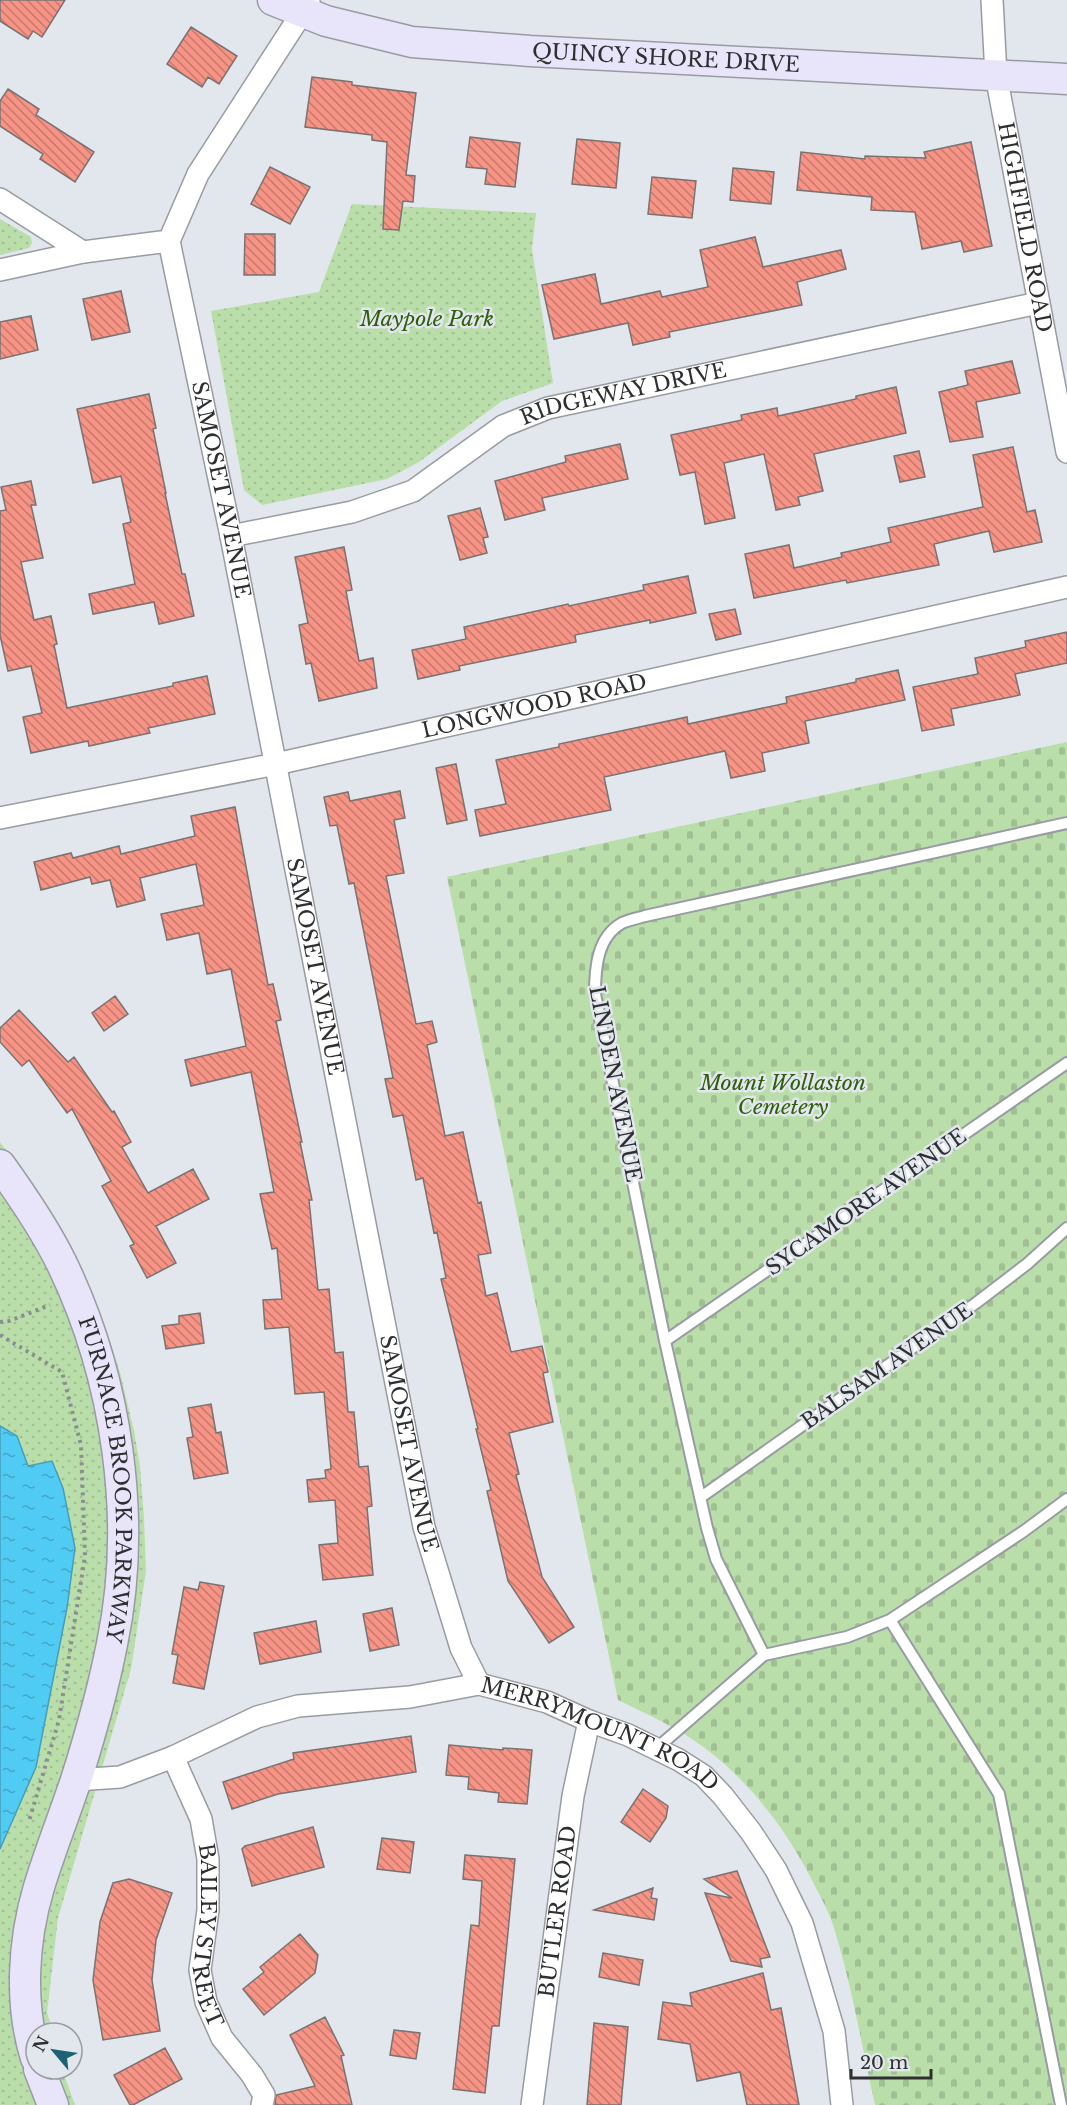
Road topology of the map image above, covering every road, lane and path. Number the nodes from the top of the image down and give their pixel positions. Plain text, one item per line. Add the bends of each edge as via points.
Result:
1 (273, 0) edge
2 (992, 0) edge
3 (306, 6) edge
4 (996, 75) junction
5 (1067, 79) edge
6 (0, 199) edge
7 (169, 241) junction
8 (83, 252) junction
9 (0, 270) edge
10 (1038, 303) junction
11 (1067, 452) edge
12 (231, 536) junction
13 (1067, 587) edge
14 (276, 764) junction
15 (0, 818) edge
16 (1067, 823) edge
17 (1067, 1063) edge
18 (0, 1165) edge
19 (1067, 1228) edge
20 (77, 1295) junction
21 (0, 1322) edge
22 (0, 1335) edge
23 (665, 1341) junction
24 (701, 1497) junction
25 (1067, 1499) edge
26 (890, 1620) junction
27 (764, 1655) junction
28 (479, 1684) junction
29 (589, 1721) junction
30 (657, 1748) junction
31 (173, 1757) junction
32 (76, 1780) junction
33 (27, 1829) dead end
34 (29, 2021) edge
35 (44, 2081) edge
36 (53, 2105) edge
37 (262, 2105) edge
38 (532, 2105) edge
39 (842, 2105) edge
40 (1061, 2105) edge

1 - 3 main road, QUINCY SHORE DRIVE
2 - 4 street, HIGHFIELD ROAD
3 - 4 main road, QUINCY SHORE DRIVE via 326,21 412,42
3 - 7 street via 198,174
4 - 5 main road, QUINCY SHORE DRIVE
4 - 10 street, HIGHFIELD ROAD
6 - 8 street
7 - 8 street
7 - 12 street, SAMOSET AVENUE
8 - 9 street
10 - 11 street, HIGHFIELD ROAD
10 - 12 street, RIDGEWAY DRIVE via 548,408 503,426 413,491 352,512
12 - 14 street, SAMOSET AVENUE
13 - 14 street, LONGWOOD ROAD
14 - 15 street, LONGWOOD ROAD
14 - 28 street, SAMOSET AVENUE via 424,1527 461,1648
16 - 23 lane, LINDEN AVENUE via 645,916 622,923 603,942 596,966 595,994
17 - 23 lane, SYCAMORE AVENUE
18 - 20 main road, FURNACE BROOK PARKWAY via 32,1210
19 - 24 lane, BALSAM AVENUE via 976,1303
20 - 21 path
20 - 32 main road, FURNACE BROOK PARKWAY via 107,1393 123,1514 121,1582 113,1643
22 - 33 path via 62,1372 81,1445 85,1556 59,1720
23 - 24 lane, LINDEN AVENUE
24 - 27 lane, LINDEN AVENUE via 717,1559
25 - 26 lane
26 - 27 lane via 847,1637
26 - 40 lane via 999,1794
27 - 30 lane
28 - 29 street, MERRYMOUNT ROAD via 547,1702
28 - 31 street, MERRYMOUNT ROAD via 410,1697 298,1706 257,1717
29 - 30 street, MERRYMOUNT ROAD
29 - 38 street, BUTLER ROAD via 573,1796
30 - 39 street, MERRYMOUNT ROAD via 704,1776 752,1832 776,1870 802,1923 834,2031
31 - 32 street, MERRYMOUNT ROAD via 120,1777
31 - 37 street, BAILEY STREET via 201,1819 208,1859 208,1910 200,1970 206,2002 222,2038 264,2095
32 - 34 main road, FURNACE BROOK PARKWAY via 38,1888 28,1941 25,1996
35 - 36 main road

